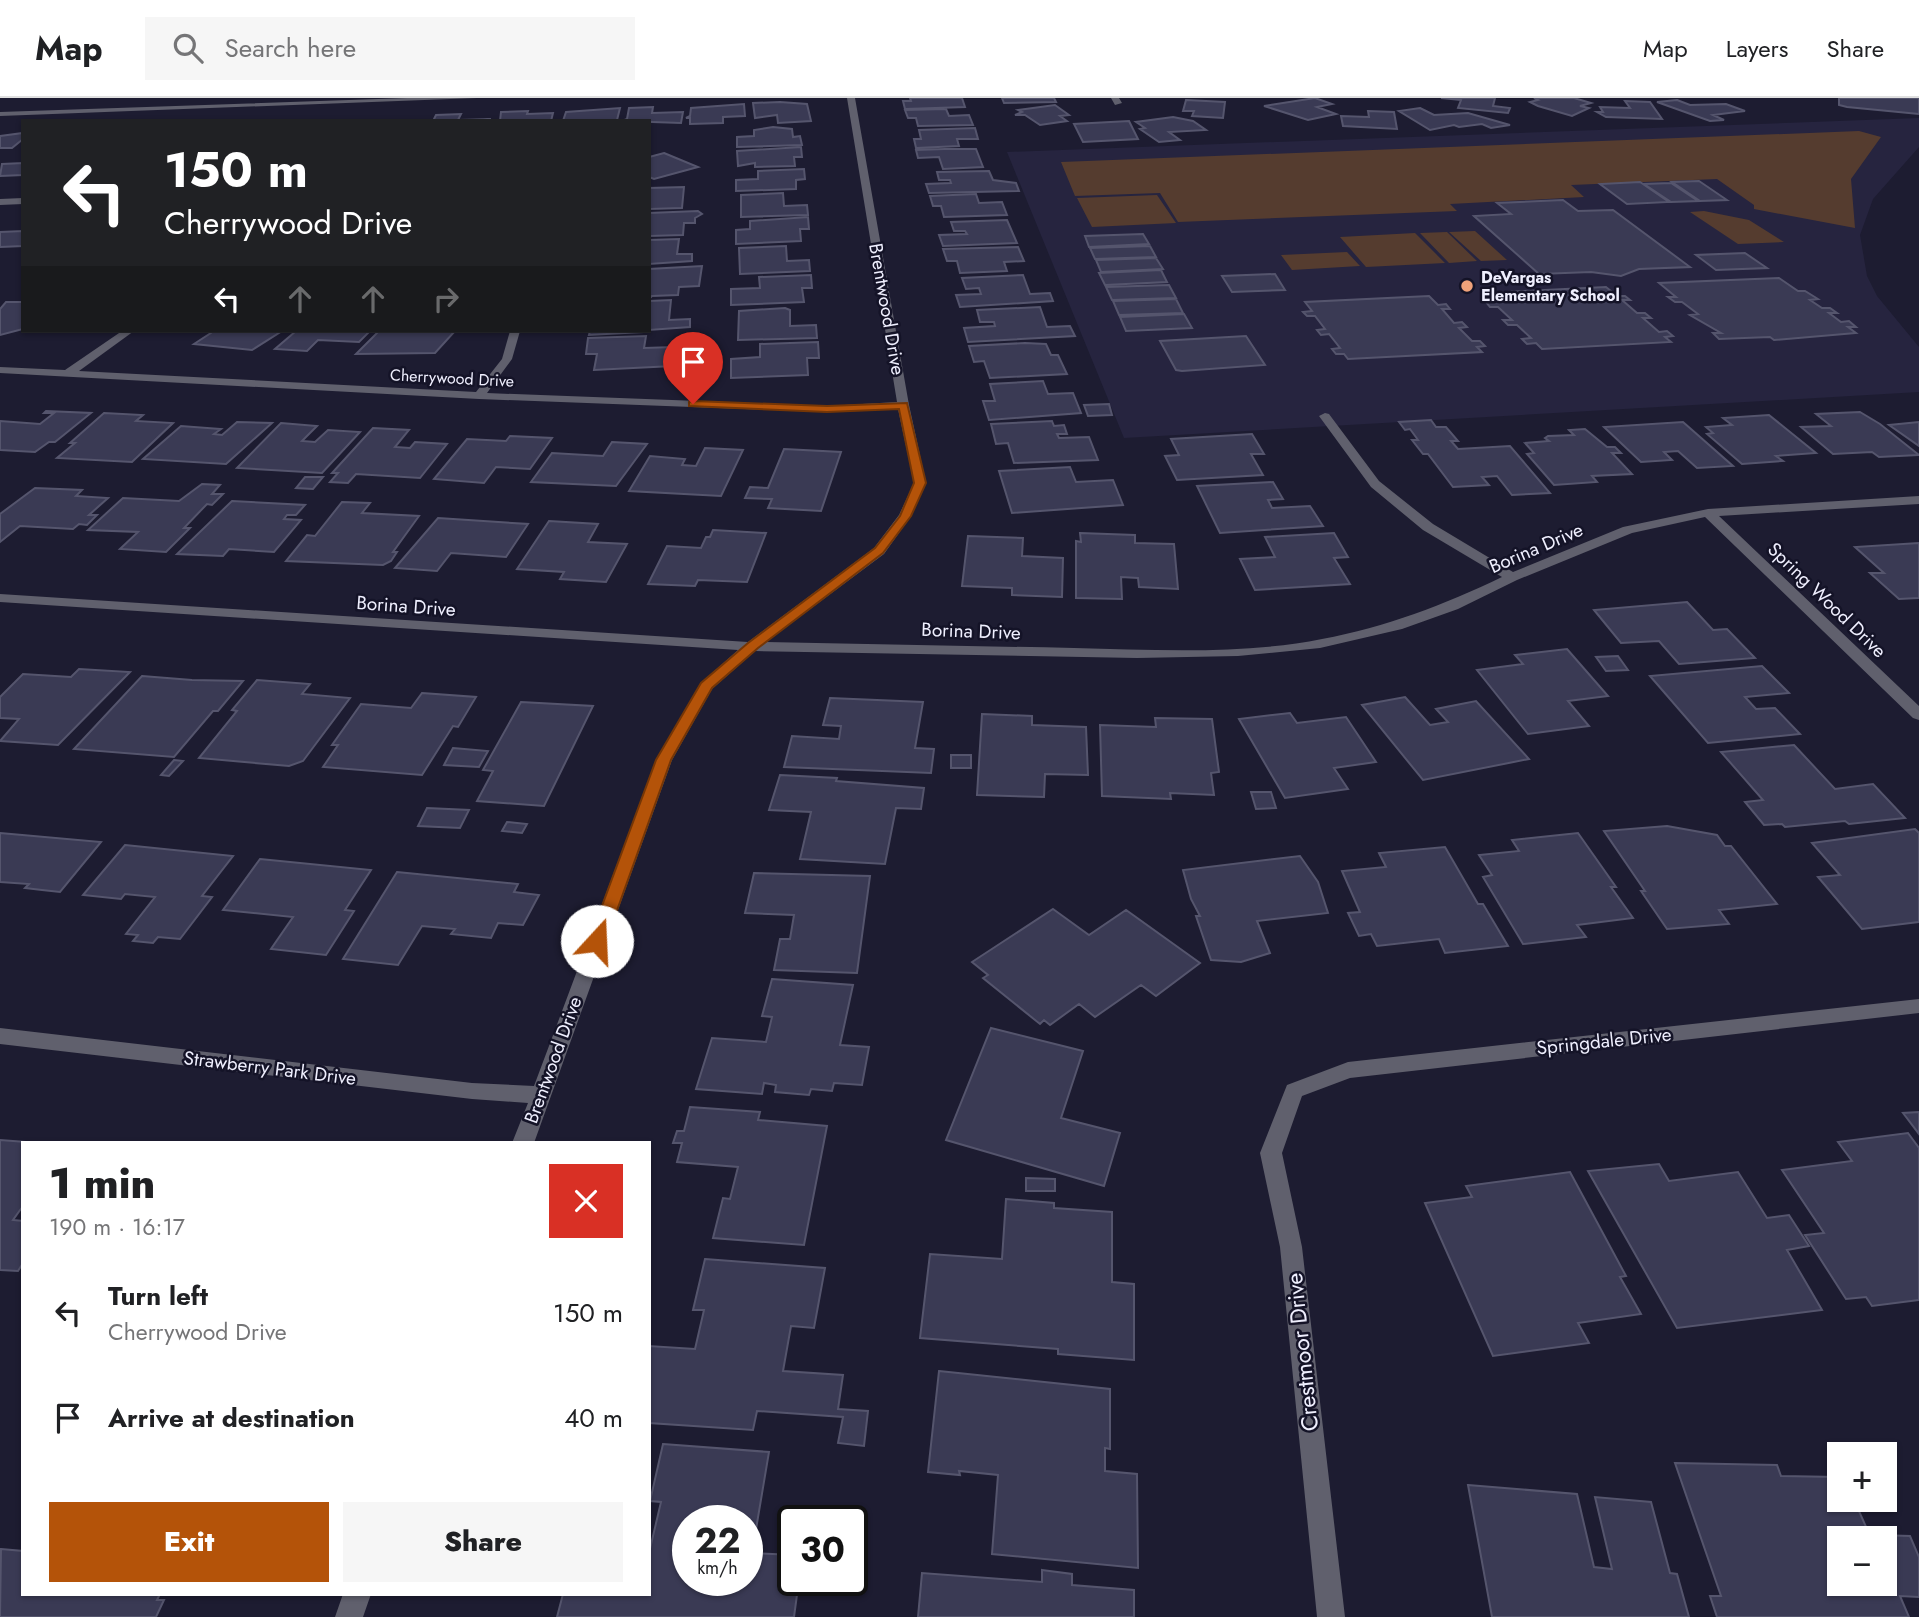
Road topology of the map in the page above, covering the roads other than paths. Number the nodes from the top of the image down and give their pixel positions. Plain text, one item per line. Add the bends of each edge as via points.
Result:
1 (473, 98) edge
2 (851, 98) edge
3 (0, 114) edge
4 (21, 201) edge
5 (0, 202) edge
6 (126, 333) edge
7 (514, 333) edge
8 (0, 370) edge
9 (67, 374) junction
10 (478, 396) junction
11 (903, 405) junction
12 (1325, 416) dead end
13 (1919, 500) edge
14 (1708, 513) junction
15 (1512, 577) junction
16 (0, 598) edge
17 (753, 645) junction
18 (1919, 715) edge
19 (1919, 1006) edge
20 (0, 1036) edge
21 (1294, 1091) joint
22 (540, 1095) junction
23 (524, 1141) edge
24 (356, 1596) edge
25 (349, 1617) edge
26 (1331, 1617) edge

1 - 3 street
2 - 11 street, Brentwood Drive
4 - 5 street
6 - 9 street
7 - 10 street via 507,359
8 - 9 street, Cherrywood Drive
9 - 10 street, Cherrywood Drive
10 - 11 street, Cherrywood Drive via 827,409
11 - 17 street, Brentwood Drive via 920,483 905,516 879,551
12 - 15 street via 1376,484 1428,527
13 - 14 street, Borina Drive
14 - 15 street, Borina Drive via 1628,530
14 - 18 street, Spring Wood Drive
15 - 17 street, Borina Drive via 1453,607 1397,626 1320,644 1238,652
16 - 17 street, Borina Drive
17 - 22 street, Brentwood Drive via 706,686 664,760
19 - 21 street, Springdale Drive via 1348,1070
20 - 22 street, Strawberry Park Drive
21 - 26 street, Crestmoor Drive via 1271,1153 1291,1247
22 - 23 street, Brentwood Drive
24 - 25 street

